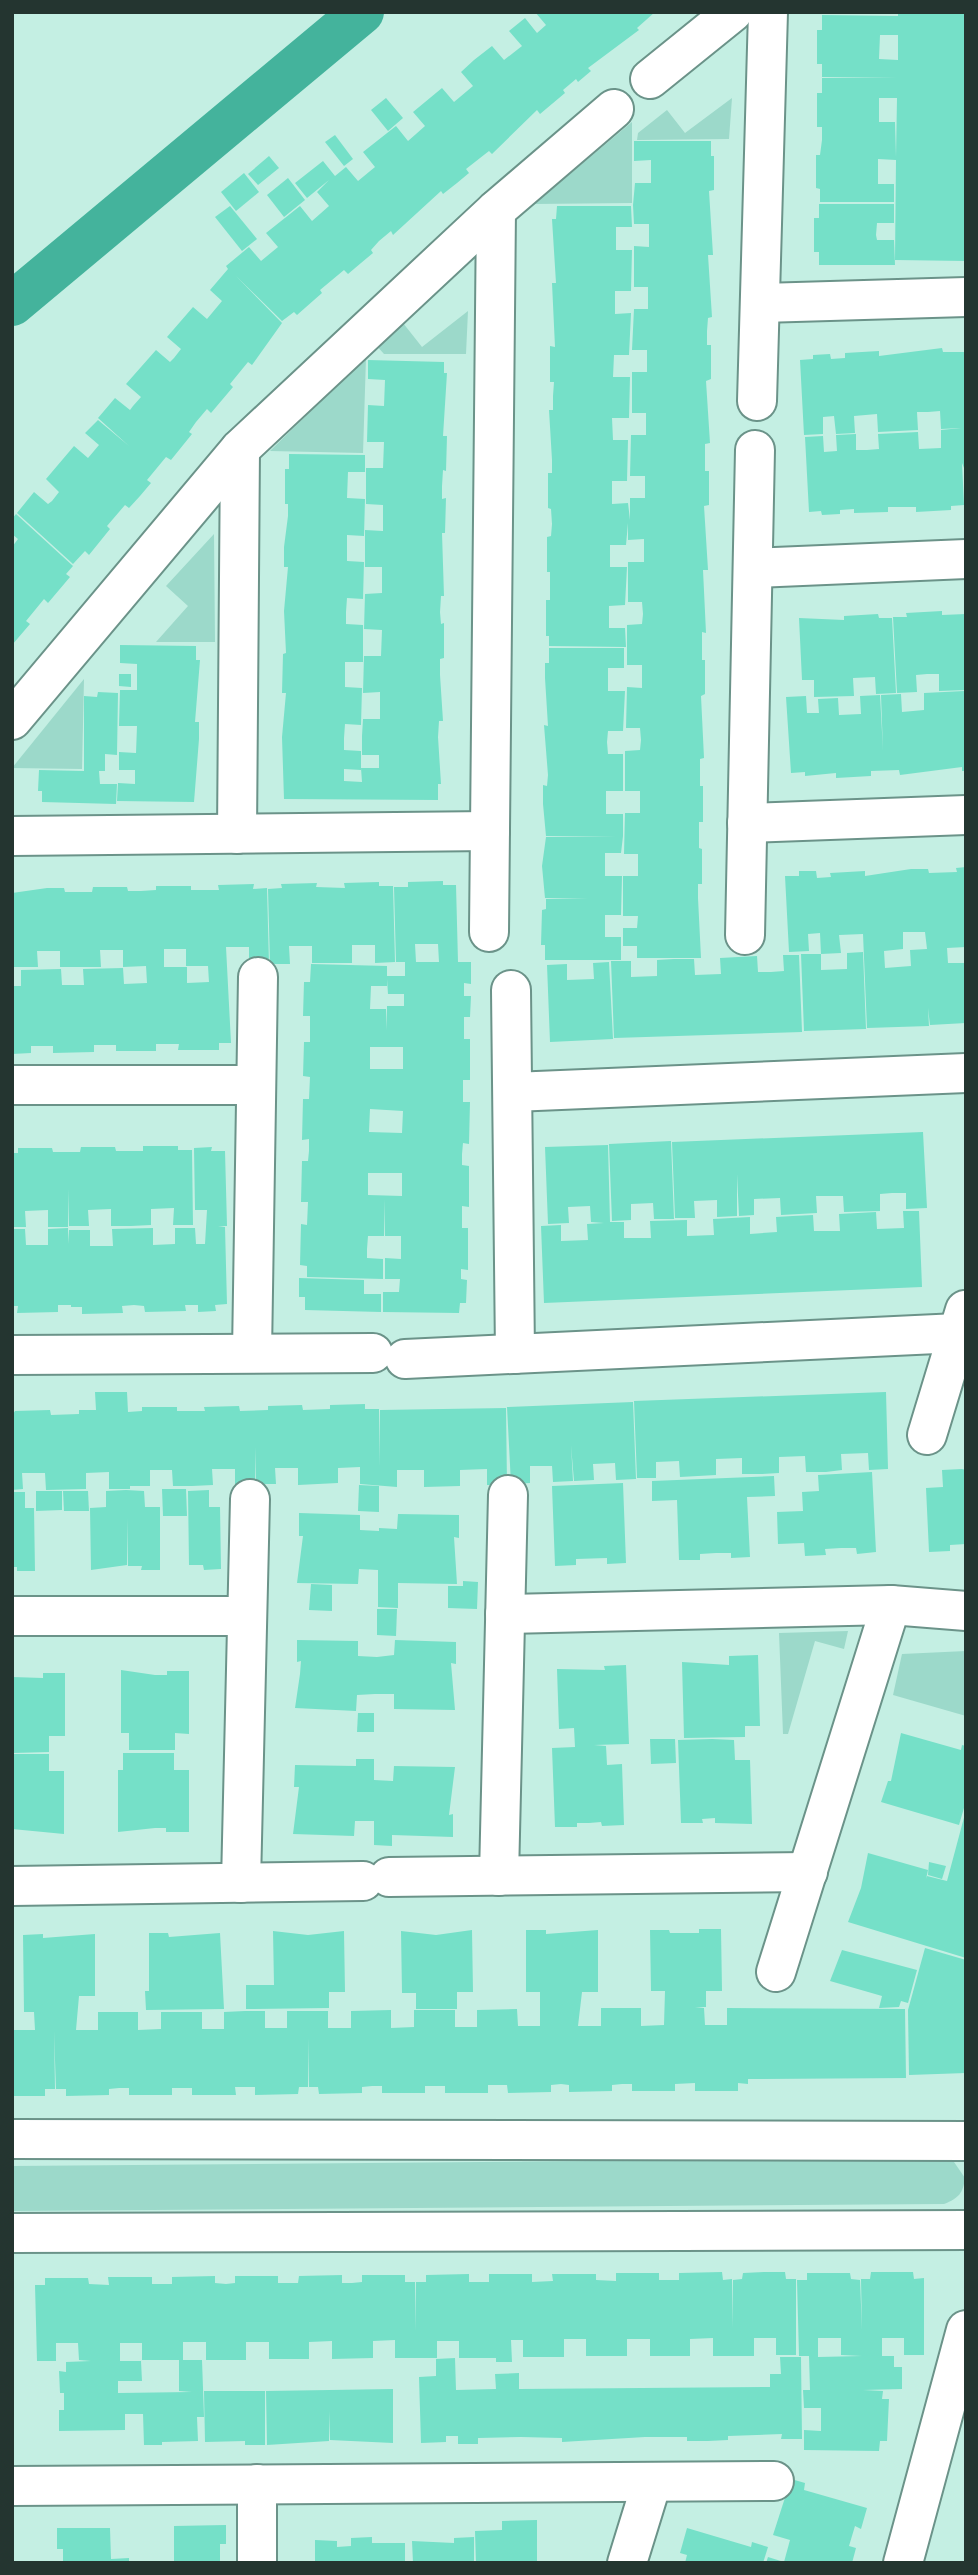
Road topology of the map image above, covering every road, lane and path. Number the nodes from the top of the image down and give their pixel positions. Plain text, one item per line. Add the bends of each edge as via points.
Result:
1 (733, 12) edge
2 (768, 12) edge
3 (650, 79) dead end
4 (614, 108) dead end
5 (496, 210) junction
6 (966, 297) edge
7 (760, 303) junction
8 (757, 401) dead end
9 (240, 449) junction
10 (755, 450) dead end
11 (966, 559) edge
12 (753, 568) junction
13 (12, 720) edge
14 (966, 815) edge
15 (747, 823) junction
16 (490, 831) junction
17 (237, 834) junction
18 (12, 836) edge
19 (489, 932) dead end
20 (745, 934) dead end
21 (257, 977) dead end
22 (511, 990) dead end
23 (966, 1073) edge
24 (12, 1084) edge
25 (256, 1085) junction
26 (513, 1092) junction
27 (962, 1321) edge
28 (252, 1353) junction
29 (515, 1354) junction
30 (12, 1355) edge
31 (927, 1435) dead end
32 (508, 1495) dead end
33 (250, 1499) dead end
34 (891, 1605) junction
35 (965, 1611) edge
36 (505, 1614) junction
37 (12, 1616) edge
38 (247, 1616) junction
39 (808, 1872) junction
40 (499, 1876) junction
41 (241, 1883) junction
42 (12, 1886) edge
43 (776, 1972) dead end
44 (12, 2139) edge
45 (966, 2141) edge
46 (966, 2230) edge
47 (12, 2233) edge
48 (966, 2330) edge
49 (774, 2481) dead end
50 (652, 2482) junction
51 (257, 2484) junction
52 (12, 2486) edge
53 (257, 2563) edge
54 (626, 2563) edge
55 (903, 2563) edge

1 - 3 street
2 - 7 street
4 - 5 street
5 - 9 street
5 - 16 street
6 - 7 street
7 - 8 street
9 - 13 street
9 - 17 street
10 - 12 street
11 - 12 street
12 - 15 street
14 - 15 street
15 - 20 street
16 - 17 street
16 - 19 street
17 - 18 street
21 - 25 street
22 - 26 street
23 - 26 street
24 - 25 street
25 - 28 street
26 - 29 street
27 - 29 street
27 - 31 street
28 - 29 street
28 - 30 street
32 - 36 street
33 - 38 street
34 - 35 street
34 - 36 street
34 - 39 street
36 - 40 street
37 - 38 street
38 - 41 street
39 - 40 street
39 - 43 street
40 - 41 street
41 - 42 street
44 - 45 street
46 - 47 street
48 - 55 street
49 - 50 street
50 - 51 street
50 - 54 street
51 - 52 street
51 - 53 street

